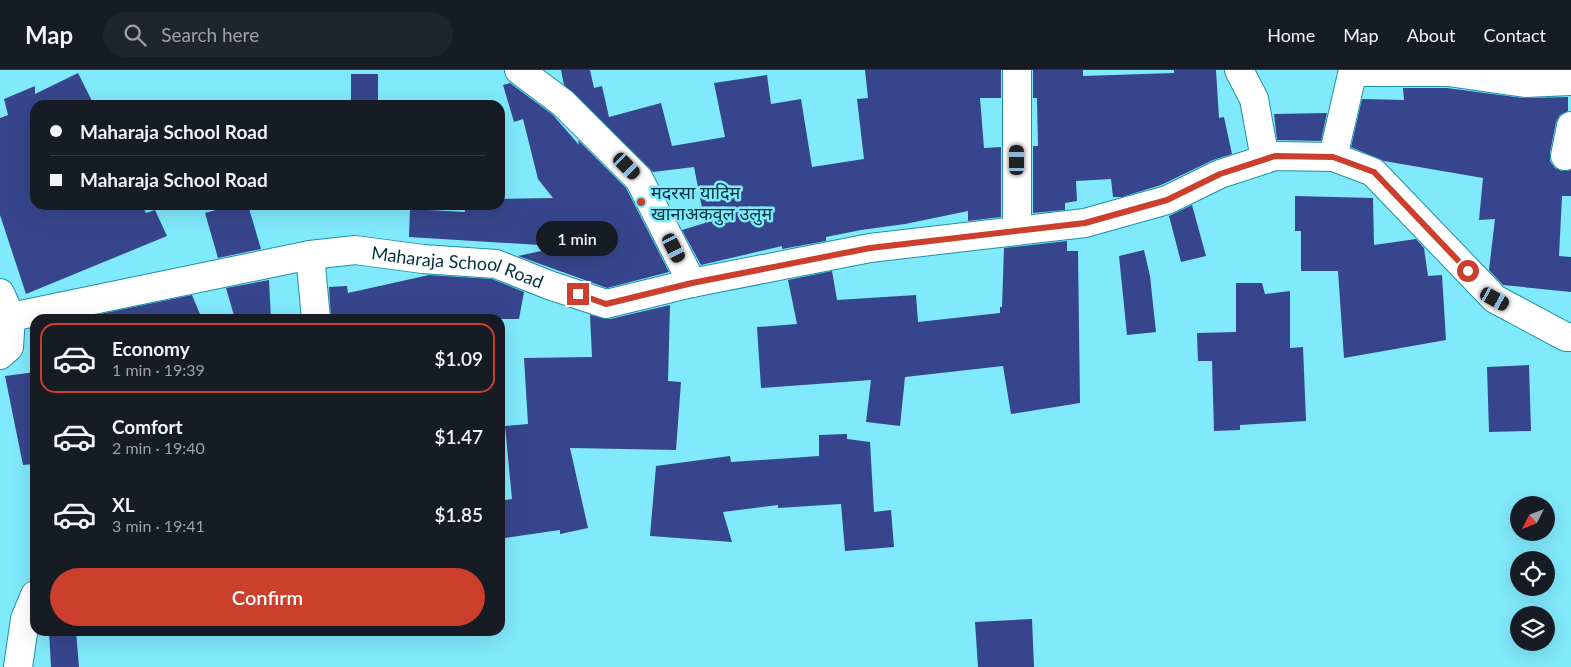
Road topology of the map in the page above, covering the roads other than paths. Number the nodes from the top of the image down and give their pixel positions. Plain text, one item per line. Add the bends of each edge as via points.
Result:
1 (519, 70) edge
2 (1017, 70) edge
3 (1239, 70) edge
4 (1353, 71) edge
5 (1571, 81) edge
6 (1571, 126) edge
7 (1565, 156) dead end
8 (1333, 157) junction
9 (1265, 159) junction
10 (1017, 231) junction
11 (310, 255) junction
12 (692, 283) junction
13 (0, 293) edge
14 (316, 314) edge
15 (11, 317) junction
16 (1571, 337) edge
17 (0, 355) edge
18 (30, 607) edge
19 (18, 667) edge

1 - 12 street via 563,103 640,179
2 - 10 street
3 - 9 street via 1254,99
4 - 5 street via 1448,72 1526,83
4 - 8 street
6 - 7 street
8 - 9 street, Maharaja School Road via 1275,156
8 - 16 street, Maharaja School Road via 1374,172 1495,299
9 - 10 street, Maharaja School Road via 1220,174 1167,200 1085,223
10 - 12 street, Maharaja School Road via 870,248
11 - 12 street, Maharaja School Road via 355,250 496,264 606,304
11 - 14 street
11 - 15 street, Maharaja School Road
13 - 15 street
15 - 17 street via 9,347
18 - 19 street via 25,619

